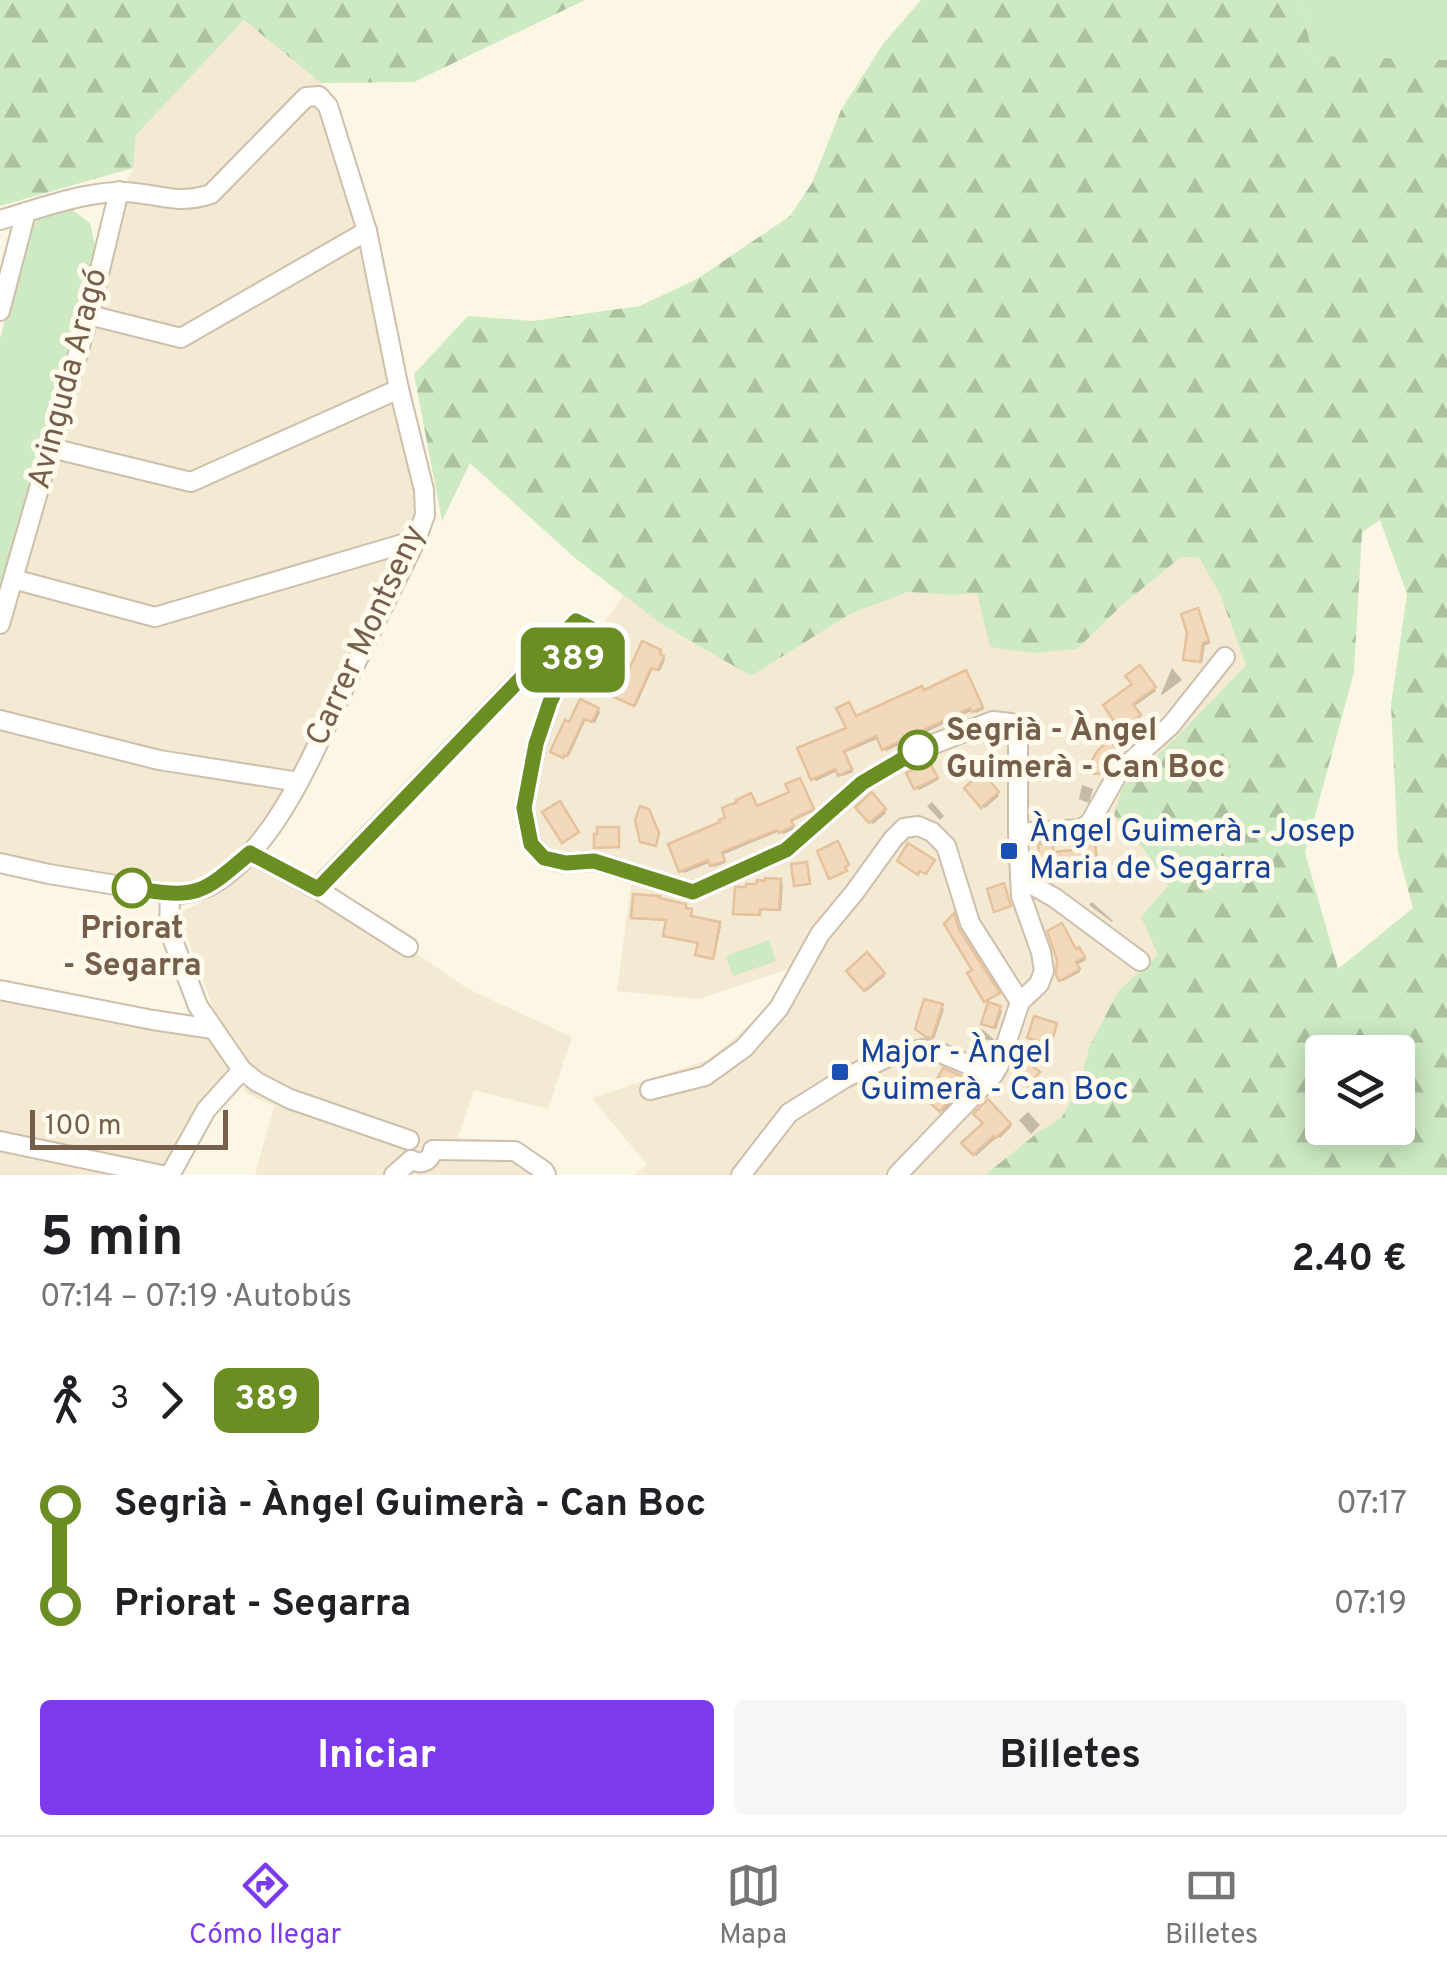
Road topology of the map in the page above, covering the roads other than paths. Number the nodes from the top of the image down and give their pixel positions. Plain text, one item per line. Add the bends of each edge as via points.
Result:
1 (119, 192) junction
2 (26, 212) junction
3 (0, 220) edge
4 (367, 231) junction
5 (0, 311) edge
6 (88, 315) junction
7 (399, 388) junction
8 (50, 448) junction
9 (416, 540) junction
10 (13, 579) junction
11 (0, 624) edge
12 (1225, 657) dead end
13 (0, 720) edge
14 (298, 782) junction
15 (1018, 832) junction
16 (250, 853) junction
17 (0, 863) edge
18 (1020, 878) junction
19 (318, 889) junction
20 (170, 894) junction
21 (408, 948) dead end
22 (1140, 961) dead end
23 (0, 990) edge
24 (1020, 1002) junction
25 (213, 1029) junction
26 (242, 1070) junction
27 (993, 1075) junction
28 (650, 1090) dead end
29 (0, 1141) edge
30 (410, 1150) junction
31 (162, 1175) edge
32 (170, 1175) edge
33 (394, 1175) edge
34 (546, 1175) edge
35 (741, 1175) edge
36 (897, 1175) edge

1 - 2 street
1 - 4 street, Carrer Montseny via 191,201 211,194 306,98 319,96 328,106
1 - 6 street, Avinguda Aragó
2 - 3 street
2 - 5 street
4 - 6 street via 181,338
4 - 7 street, Carrer Montseny
6 - 8 street, Avinguda Aragó
7 - 8 street via 191,482
7 - 9 street, Carrer Montseny via 424,490
8 - 10 street, Avinguda Aragó
9 - 10 street via 156,617
9 - 14 street, Carrer Montseny
10 - 11 street, Avinguda Aragó
12 - 15 street via 1170,725 1118,773 1090,823
13 - 14 street via 159,760
14 - 16 street, Carrer Montseny
15 - 18 street
15 - 19 street via 1018,738 1011,723 993,721 918,750 862,783 786,850 693,892 594,861 544,858 531,844 524,808 550,702 592,629 576,621
16 - 19 street
16 - 20 street, Carrer Montseny via 206,888
17 - 20 street
18 - 22 street
18 - 24 street via 1044,971
19 - 21 street
20 - 25 street via 169,930
23 - 25 street
24 - 27 street
24 - 28 street via 970,923 946,846 918,826 904,828 820,934 779,1008 744,1048 705,1076
25 - 26 street
26 - 30 street via 290,1099
26 - 32 street via 206,1110
27 - 35 street via 938,1052 892,1055 789,1113
27 - 36 street
29 - 31 street
30 - 33 street
30 - 34 street via 416,1136 431,1141 433,1150 515,1150

